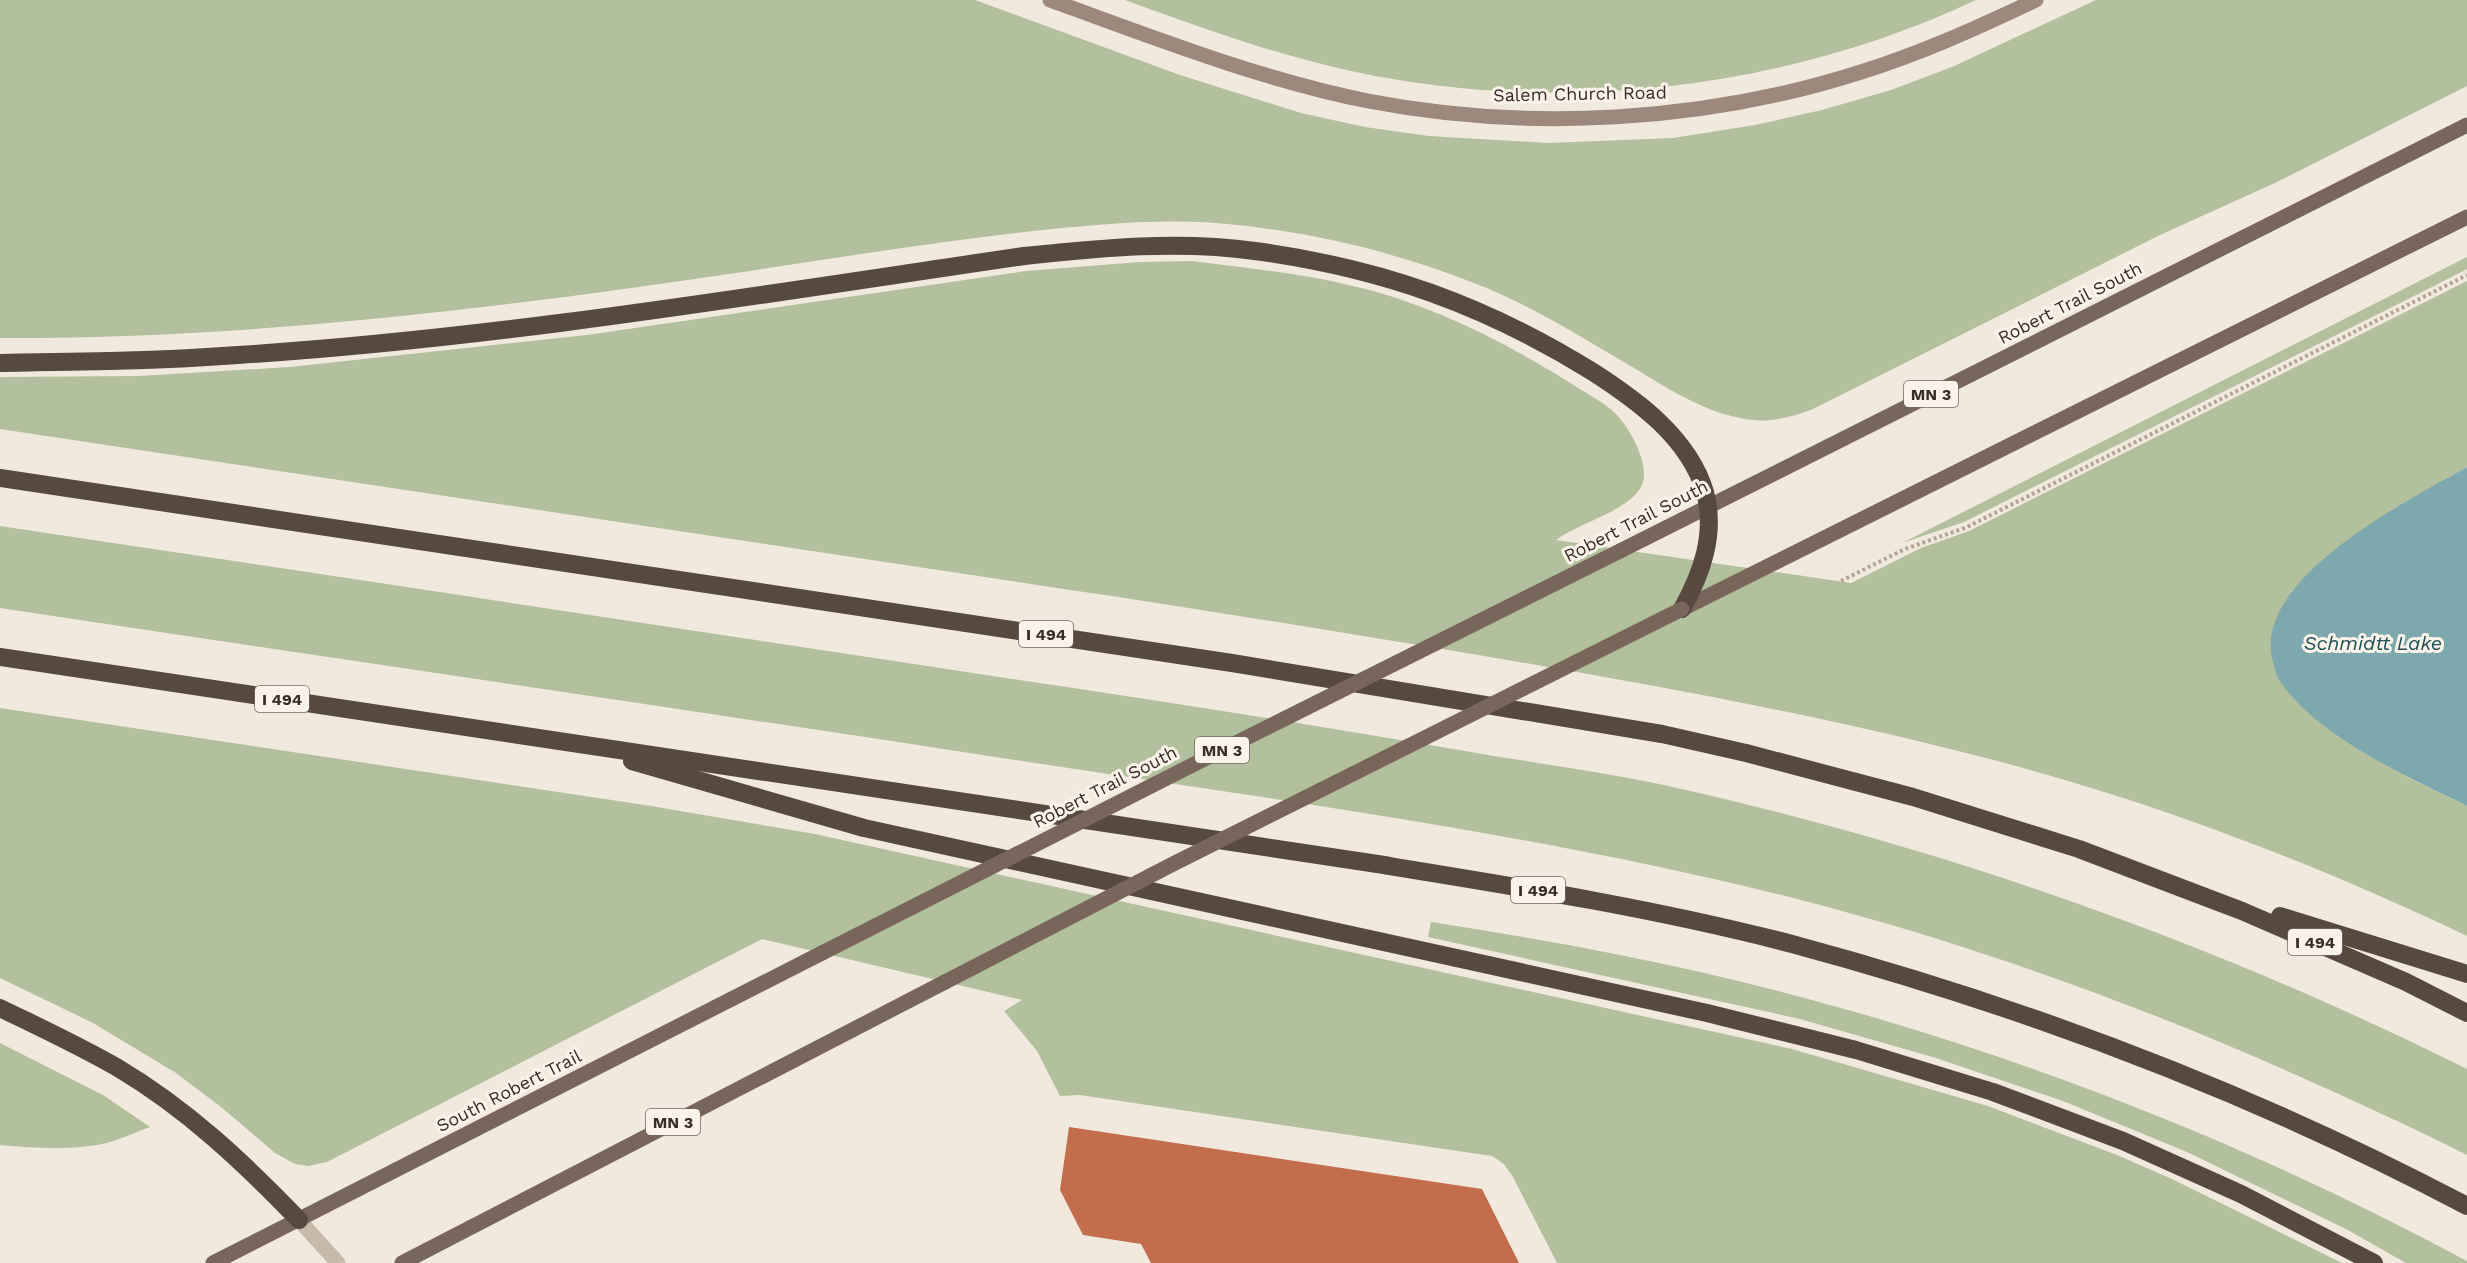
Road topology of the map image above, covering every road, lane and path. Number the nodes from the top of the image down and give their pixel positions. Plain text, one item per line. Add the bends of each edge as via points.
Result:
1 (1050, 0) edge
2 (2037, 0) edge
3 (2467, 124) edge
4 (2467, 217) edge
5 (2467, 275) edge
6 (0, 363) edge
7 (0, 478) edge
8 (1707, 506) junction
9 (1841, 581) dead end
10 (1682, 609) junction
11 (0, 657) edge
12 (564, 741) junction
13 (2160, 879) junction
14 (822, 953) joint
15 (2467, 974) edge
16 (0, 1008) edge
17 (2467, 1012) edge
18 (2467, 1206) edge
19 (299, 1220) junction
20 (213, 1263) edge
21 (338, 1263) edge
22 (402, 1263) edge
23 (2374, 1263) edge

1 - 2 street, Salem Church Road via 1308,87 1432,110 1548,117 1670,112 1793,91 1913,54
3 - 8 main road, Robert Trail South / MN 3
4 - 10 main road, MN 3
5 - 9 path via 1967,527 1905,549
6 - 8 highway via 226,356 352,346 584,320 1024,256 1140,246 1212,246 1373,275 1453,300 1515,327 1609,382 1658,421 1695,468
7 - 13 highway, I 494 via 1232,663 1662,734 1913,797
8 - 10 highway via 1709,530 1704,561
8 - 14 main road, Robert Trail South / MN 3, bridge
10 - 22 main road, MN 3, bridge via 1173,864
11 - 12 highway, I 494
12 - 18 highway, I 494 via 1540,890 1780,941 1956,992 2121,1050 2281,1116
12 - 23 highway via 864,828 1707,1013 1856,1050 1993,1092 2123,1141 2241,1194
13 - 15 highway
13 - 17 highway, I 494 via 2322,945
14 - 19 main road, South Robert Trail / MN 3
16 - 19 highway via 119,1068 182,1111 249,1167
19 - 20 main road, South Robert Trail / MN 3
19 - 21 street

